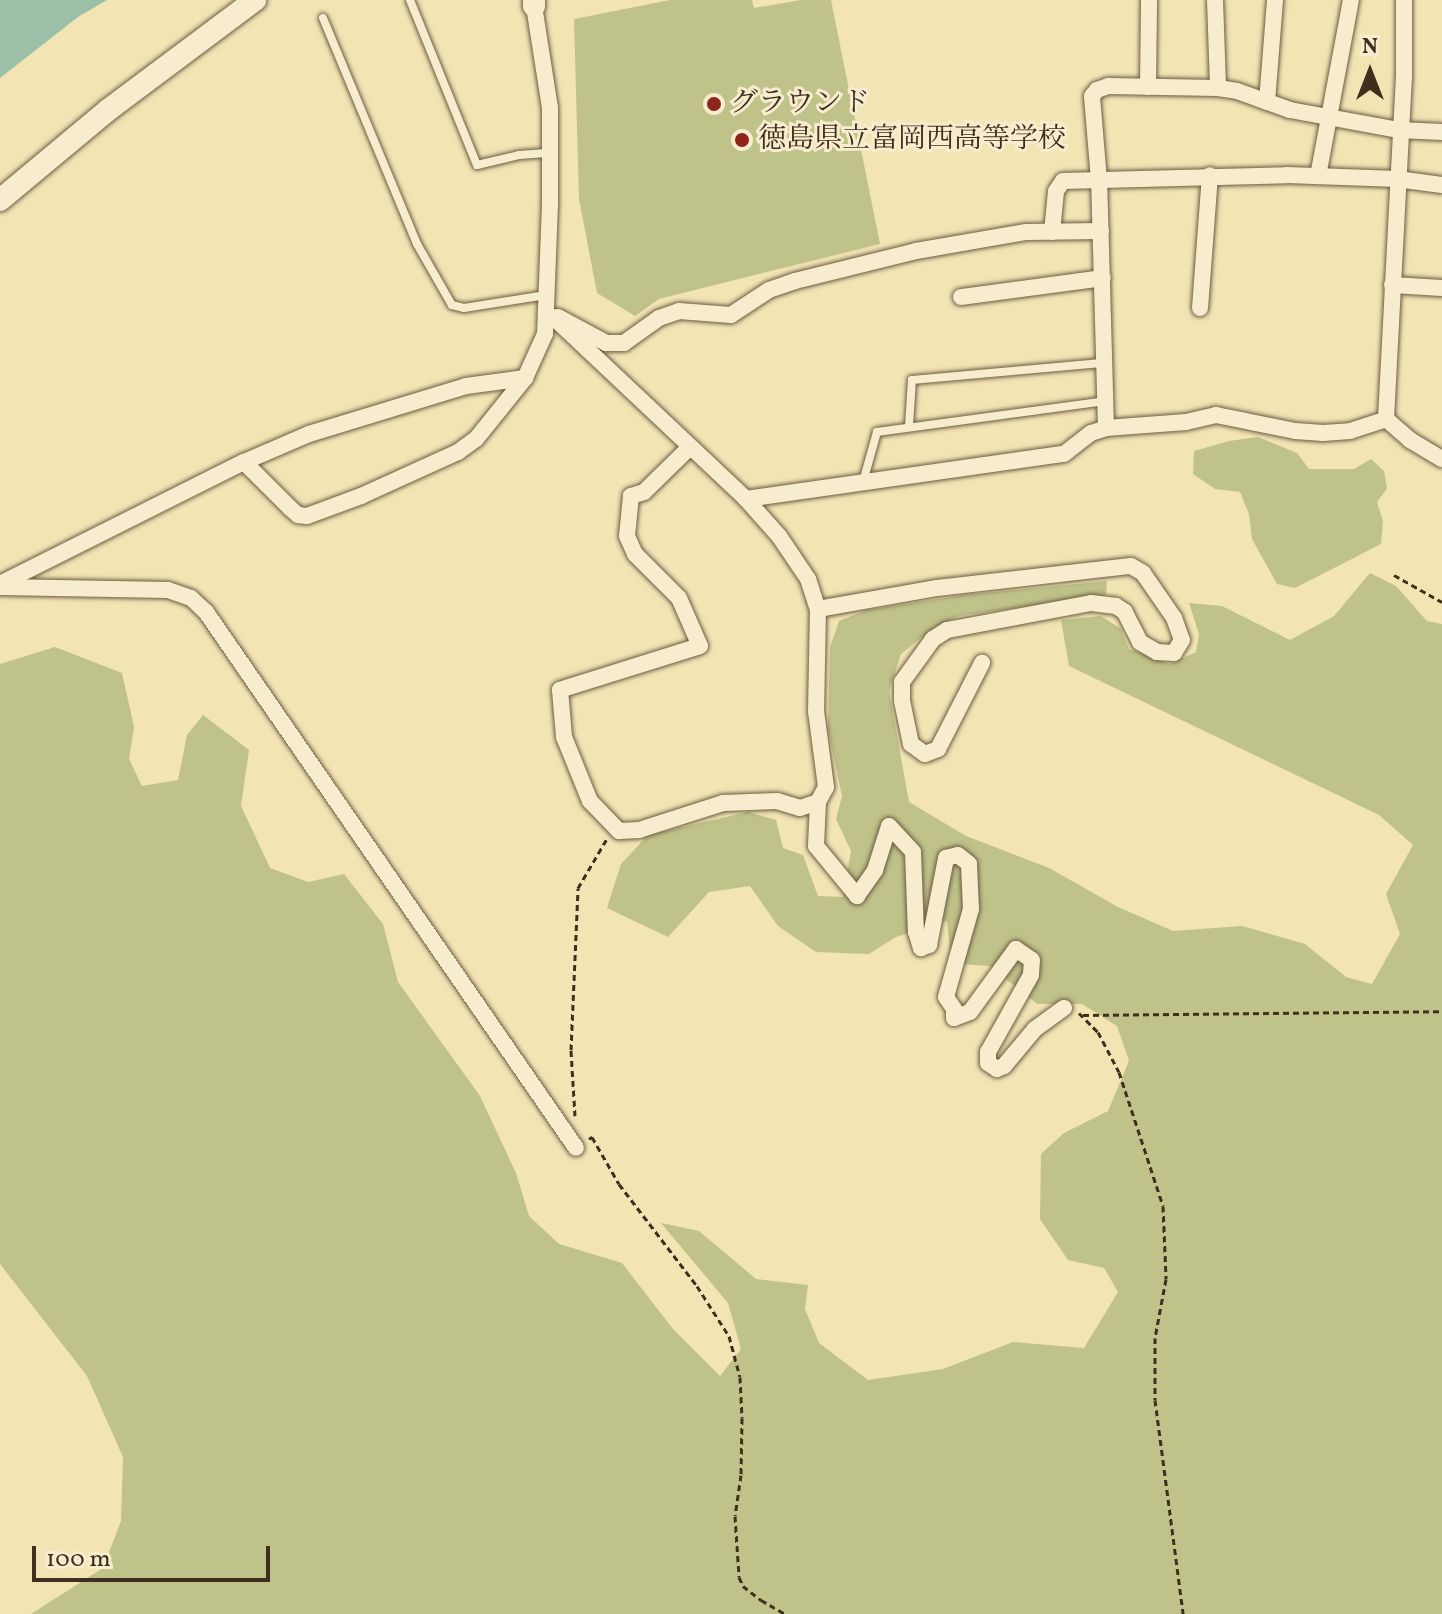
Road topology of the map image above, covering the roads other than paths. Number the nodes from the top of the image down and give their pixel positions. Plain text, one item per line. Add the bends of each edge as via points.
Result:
1 (255, 0) edge
2 (410, 0) edge
3 (1149, 0) edge
4 (1215, 0) edge
5 (1275, 0) edge
6 (1351, 0) edge
7 (1404, 0) edge
8 (534, 3) edge
9 (323, 18) dead end
10 (1148, 87) junction
11 (1218, 88) junction
12 (1267, 102) junction
13 (1331, 116) junction
14 (1399, 130) junction
15 (1442, 132) edge
16 (550, 153) junction
17 (1210, 175) junction
18 (1318, 176) junction
19 (1397, 179) junction
20 (1099, 180) junction
21 (1442, 185) edge
22 (0, 200) edge
23 (1101, 231) junction
24 (1052, 232) junction
25 (1103, 278) junction
26 (1392, 285) junction
27 (1442, 288) edge
28 (546, 295) junction
29 (961, 297) dead end
30 (1200, 308) dead end
31 (549, 315) junction
32 (1105, 363) junction
33 (525, 378) junction
34 (1106, 401) junction
35 (1386, 419) junction
36 (909, 426) junction
37 (1106, 428) junction
38 (690, 447) junction
39 (1442, 459) edge
40 (244, 462) junction
41 (862, 485) junction
42 (746, 499) junction
43 (0, 586) edge
44 (818, 609) junction
45 (982, 663) dead end
46 (818, 802) junction
47 (1059, 1012) road end
48 (576, 1148) road end

1 - 22 street via 108,110
2 - 16 lane via 477,165
3 - 10 street
4 - 11 street
5 - 12 street
6 - 13 street
7 - 14 street
8 - 16 street via 550,108
9 - 28 lane via 417,244 452,305 464,308
10 - 11 street
10 - 20 street via 1108,86 1092,96
11 - 12 street
12 - 13 street
13 - 14 street
13 - 18 street
14 - 15 street
14 - 19 street
16 - 28 street
17 - 18 street
17 - 20 street
17 - 30 street
18 - 19 street
19 - 21 street
19 - 26 street
20 - 23 street
20 - 24 street via 1063,181 1056,191
23 - 24 street
23 - 25 street
24 - 31 street via 938,247 795,281 769,290 731,315 679,311 659,318 624,343 606,343 561,316
25 - 29 street
25 - 32 street
26 - 27 street
26 - 35 street
28 - 31 street
31 - 33 street
31 - 38 street
32 - 34 street
32 - 36 lane via 912,380
33 - 40 street via 466,386 309,434
33 - 40 street via 476,439 458,452 307,516 298,515
34 - 36 lane
34 - 37 street
35 - 37 street via 1323,433 1216,415
35 - 39 street
36 - 41 lane via 877,432
37 - 41 street via 1064,454
38 - 42 street
38 - 46 street via 644,492 631,496 627,536 635,554 679,598 700,646 560,690 564,737 590,801 619,831 639,830 723,803 777,801 800,808
40 - 43 street
41 - 42 street
42 - 44 street via 808,579
43 - 48 street via 168,590 191,598 206,612
44 - 45 street via 937,588 1131,566 1143,573 1174,618 1182,640 1174,653 1157,652 1140,642 1125,612 1091,603 947,630 933,639 902,682 911,744 925,754 938,749
44 - 46 street via 816,711 826,787
46 - 47 street via 816,846 857,896 875,870 889,826 913,852 921,948 929,945 946,858 958,855 969,864 971,909 946,997 954,1018 970,1012 1016,949 1032,960 1031,975 988,1052 988,1063 997,1069 1004,1066 1035,1029

